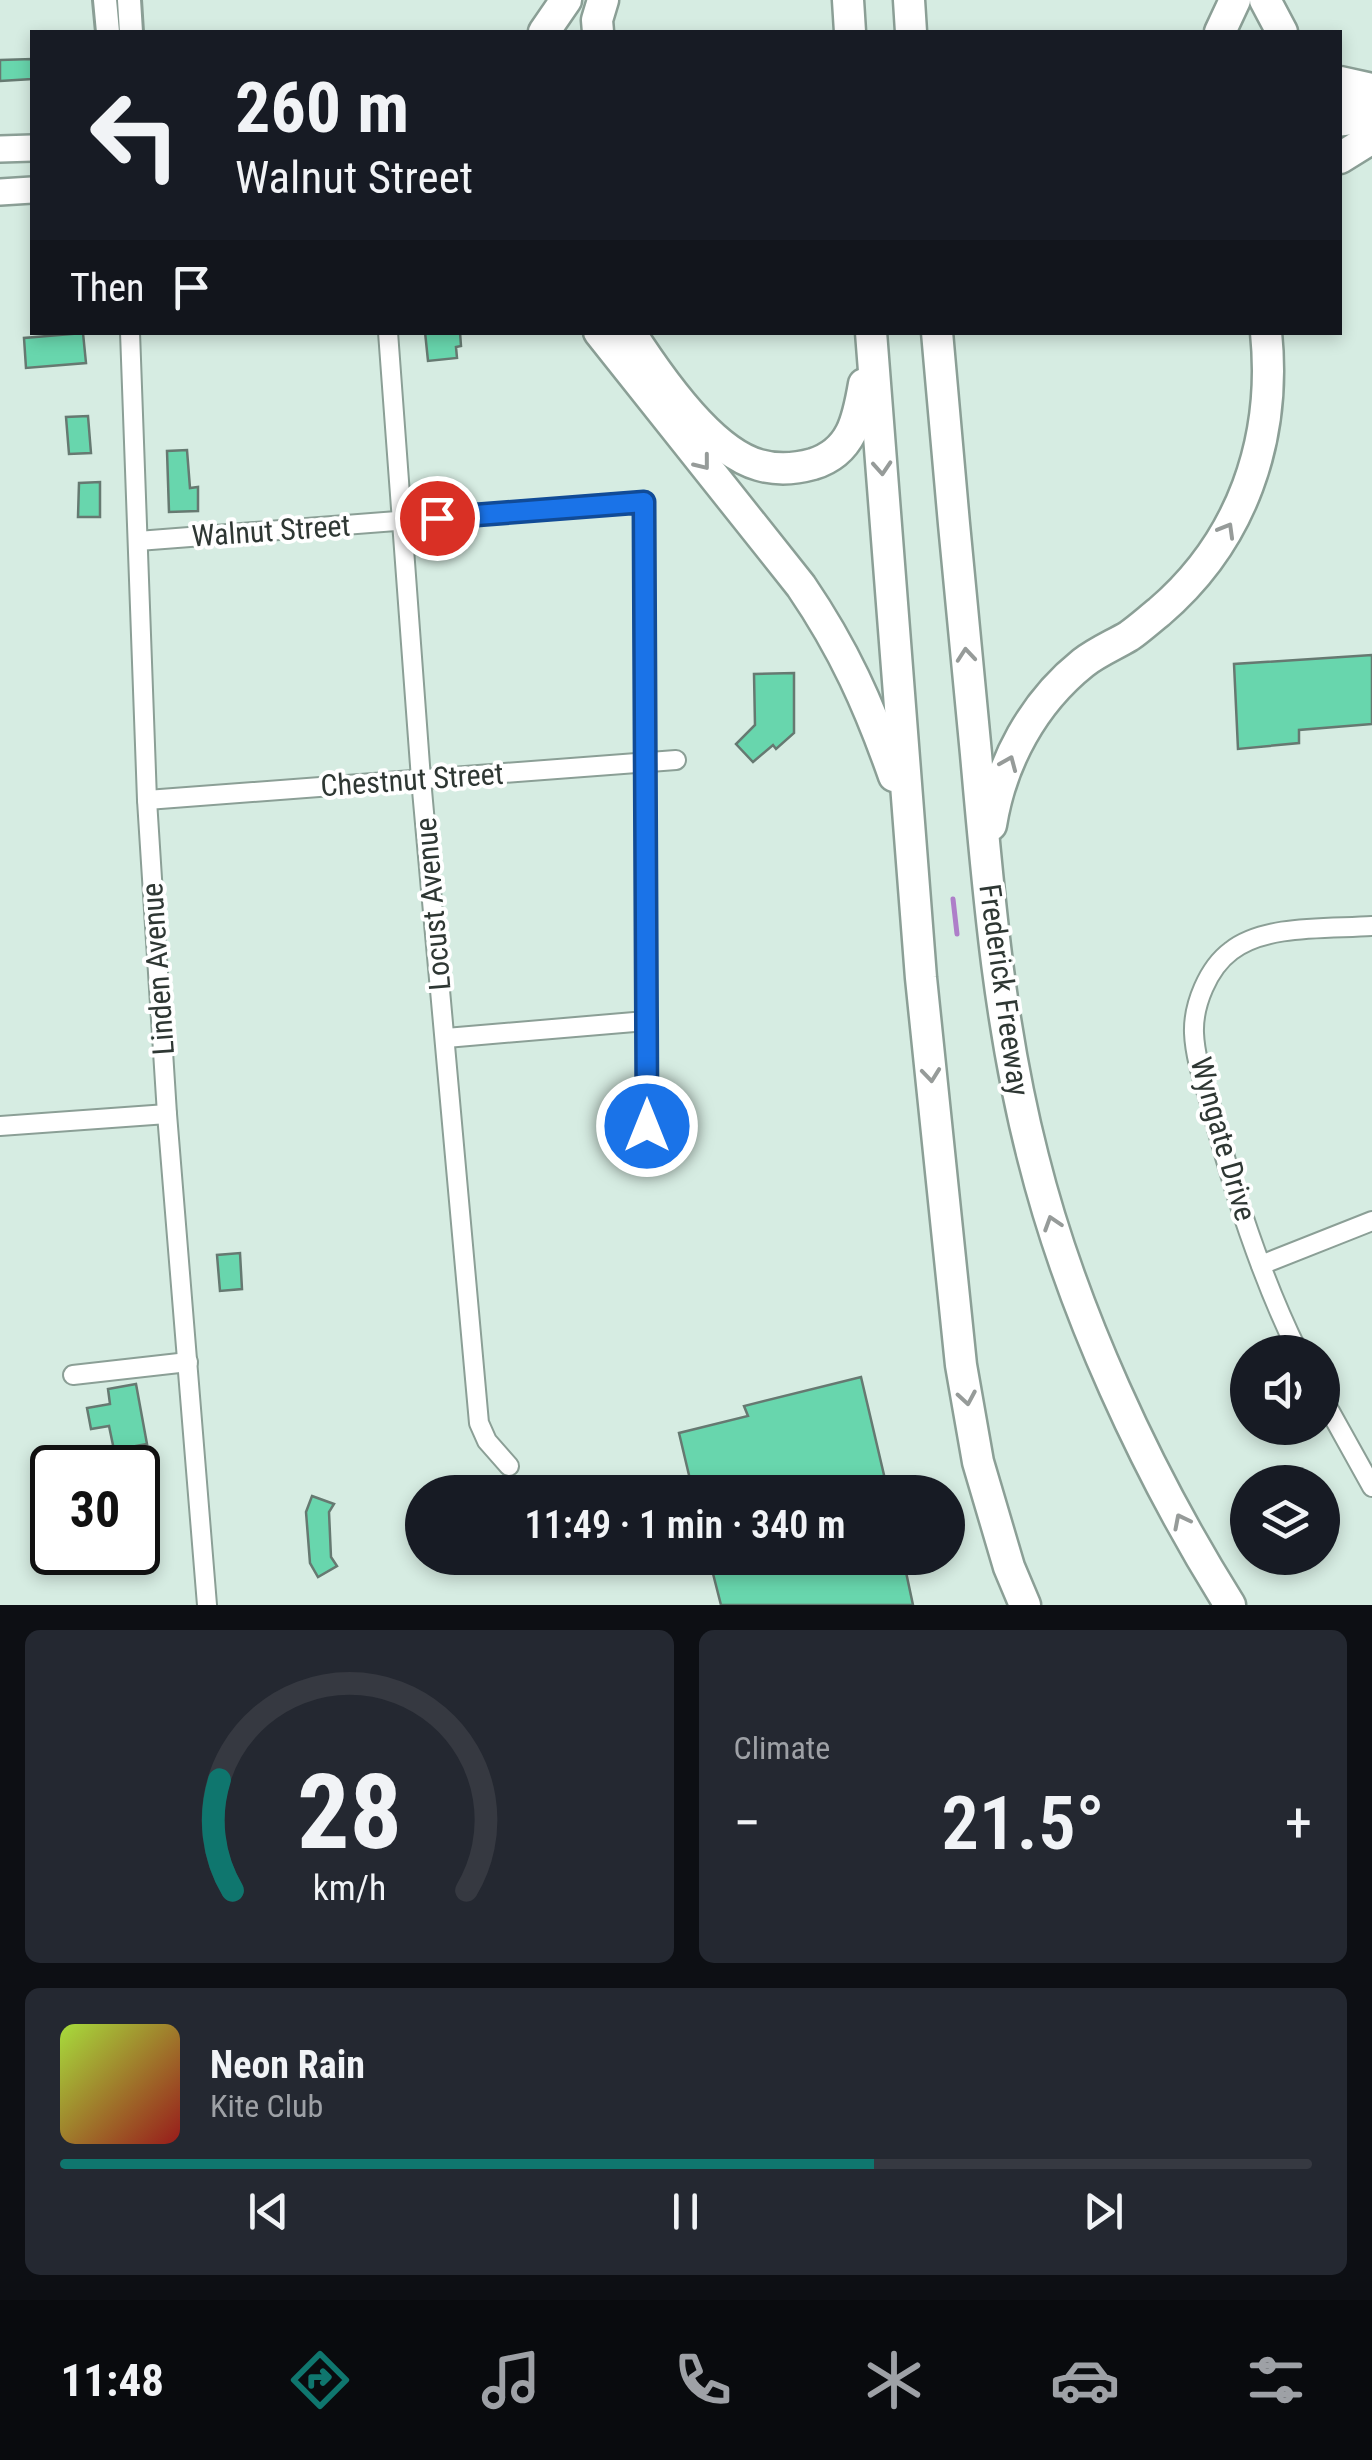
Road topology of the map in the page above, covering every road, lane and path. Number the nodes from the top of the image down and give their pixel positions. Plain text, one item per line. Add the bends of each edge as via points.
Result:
1 (105, 0) edge
2 (129, 0) edge
3 (566, 0) edge
4 (603, 0) edge
5 (848, 0) edge
6 (908, 0) edge
7 (1235, 0) edge
8 (1264, 0) edge
9 (108, 30) edge
10 (131, 30) edge
11 (545, 30) edge
12 (598, 30) edge
13 (850, 30) edge
14 (911, 30) edge
15 (1221, 30) edge
16 (1264, 30) edge
17 (1281, 30) edge
18 (1342, 82) edge
19 (1372, 89) edge
20 (1372, 99) edge
21 (1342, 102) edge
22 (1372, 118) edge
23 (1342, 123) edge
24 (1372, 138) edge
25 (30, 148) edge
26 (0, 149) edge
27 (1342, 157) edge
28 (30, 190) edge
29 (0, 192) edge
30 (130, 335) edge
31 (388, 335) edge
32 (600, 335) edge
33 (632, 335) edge
34 (871, 335) edge
35 (871, 335) edge
36 (937, 335) edge
37 (1266, 335) edge
38 (402, 521) junction
39 (138, 541) junction
40 (676, 760) dead end
41 (645, 762) junction
42 (421, 780) junction
43 (147, 800) junction
44 (986, 857) junction
45 (1372, 926) edge
46 (921, 978) junction
47 (646, 1021) junction
48 (446, 1038) junction
49 (167, 1114) junction
50 (0, 1126) edge
51 (647, 1126) dead end
52 (1372, 1221) edge
53 (1261, 1265) junction
54 (1290, 1335) edge
55 (188, 1362) junction
56 (73, 1375) dead end
57 (1340, 1429) edge
58 (509, 1466) dead end
59 (1372, 1487) edge
60 (207, 1605) edge
61 (1026, 1605) edge
62 (1230, 1605) edge

1 - 9 main road
2 - 10 main road
3 - 11 highway
4 - 12 highway
5 - 13 highway
6 - 14 highway
7 - 15 highway
8 - 16 highway
8 - 17 highway
18 - 19 highway
20 - 21 main road
22 - 23 main road
24 - 27 highway
25 - 26 main road
28 - 29 main road
30 - 39 street, Linden Avenue
31 - 38 street, Locust Avenue
32 -> 46 highway via 801,586 847,660 895,778
33 - 35 highway via 697,421 734,454 780,468 819,462 850,436
34 -> 46 highway
44 -> 36 highway, Frederick Freeway
44 -> 37 highway via 996,795 1039,708 1086,660 1132,634 1178,594 1230,526 1262,440
38 - 39 street, Walnut Street
38 - 41 street, Walnut Street via 644,502
38 - 42 street, Locust Avenue
39 - 43 street, Linden Avenue
40 - 41 street, Chestnut Street
41 - 42 street, Chestnut Street
41 - 47 street
42 - 43 street, Chestnut Street
42 - 48 street, Locust Avenue
43 - 49 street, Linden Avenue
62 -> 44 highway, Frederick Freeway via 1133,1425 1048,1212 1018,1092
45 - 53 street, Wyngate Drive via 1276,932 1253,940 1230,951 1196,1008 1197,1055
46 -> 61 highway via 961,1365 978,1462
47 - 48 street
47 - 51 street
48 - 58 street, Locust Avenue via 479,1423
49 - 50 street
49 - 55 street, Linden Avenue
52 - 53 street
53 - 54 street, Wyngate Drive
55 - 56 street
55 - 60 street, Linden Avenue
57 - 59 street

